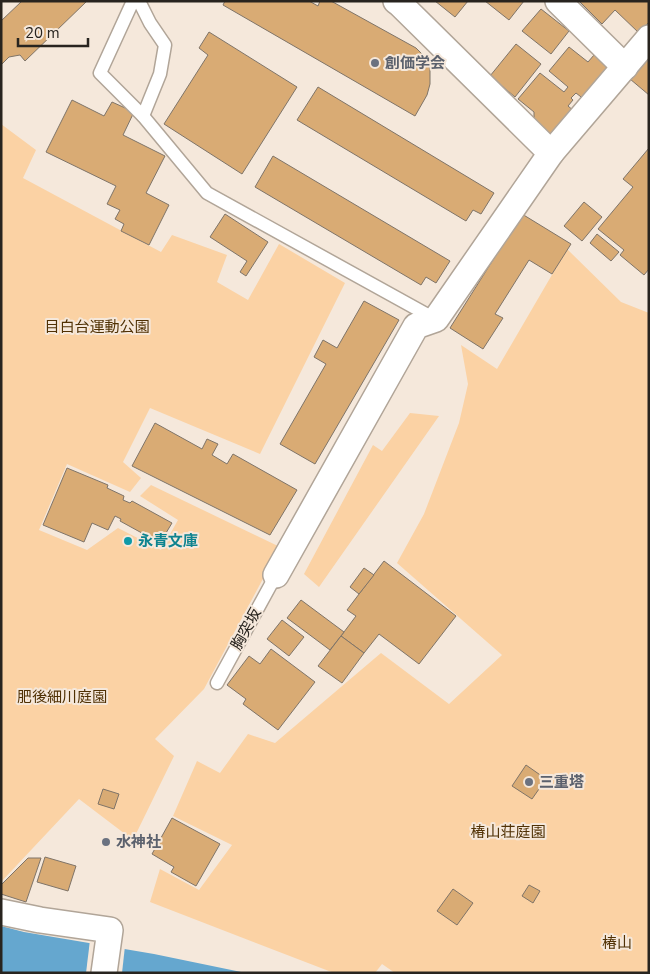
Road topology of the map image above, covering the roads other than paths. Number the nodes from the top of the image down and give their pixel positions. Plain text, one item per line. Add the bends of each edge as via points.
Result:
1 (133, 1) edge
2 (139, 1) edge
3 (558, 1) edge
4 (399, 2) edge
5 (649, 38) edge
6 (625, 68) junction
7 (143, 116) junction
8 (551, 153) junction
9 (436, 319) junction
10 (276, 575) joint
11 (217, 683) dead end
12 (1, 912) edge
13 (104, 973) edge

1 - 7 lane via 100,72
2 - 7 lane via 165,45 160,74
3 - 6 street
4 - 8 street
5 - 6 street
6 - 8 street
7 - 9 lane via 207,194
8 - 9 street
9 - 10 street via 416,326
10 - 11 lane, 胸突坂
12 - 13 street via 110,930

